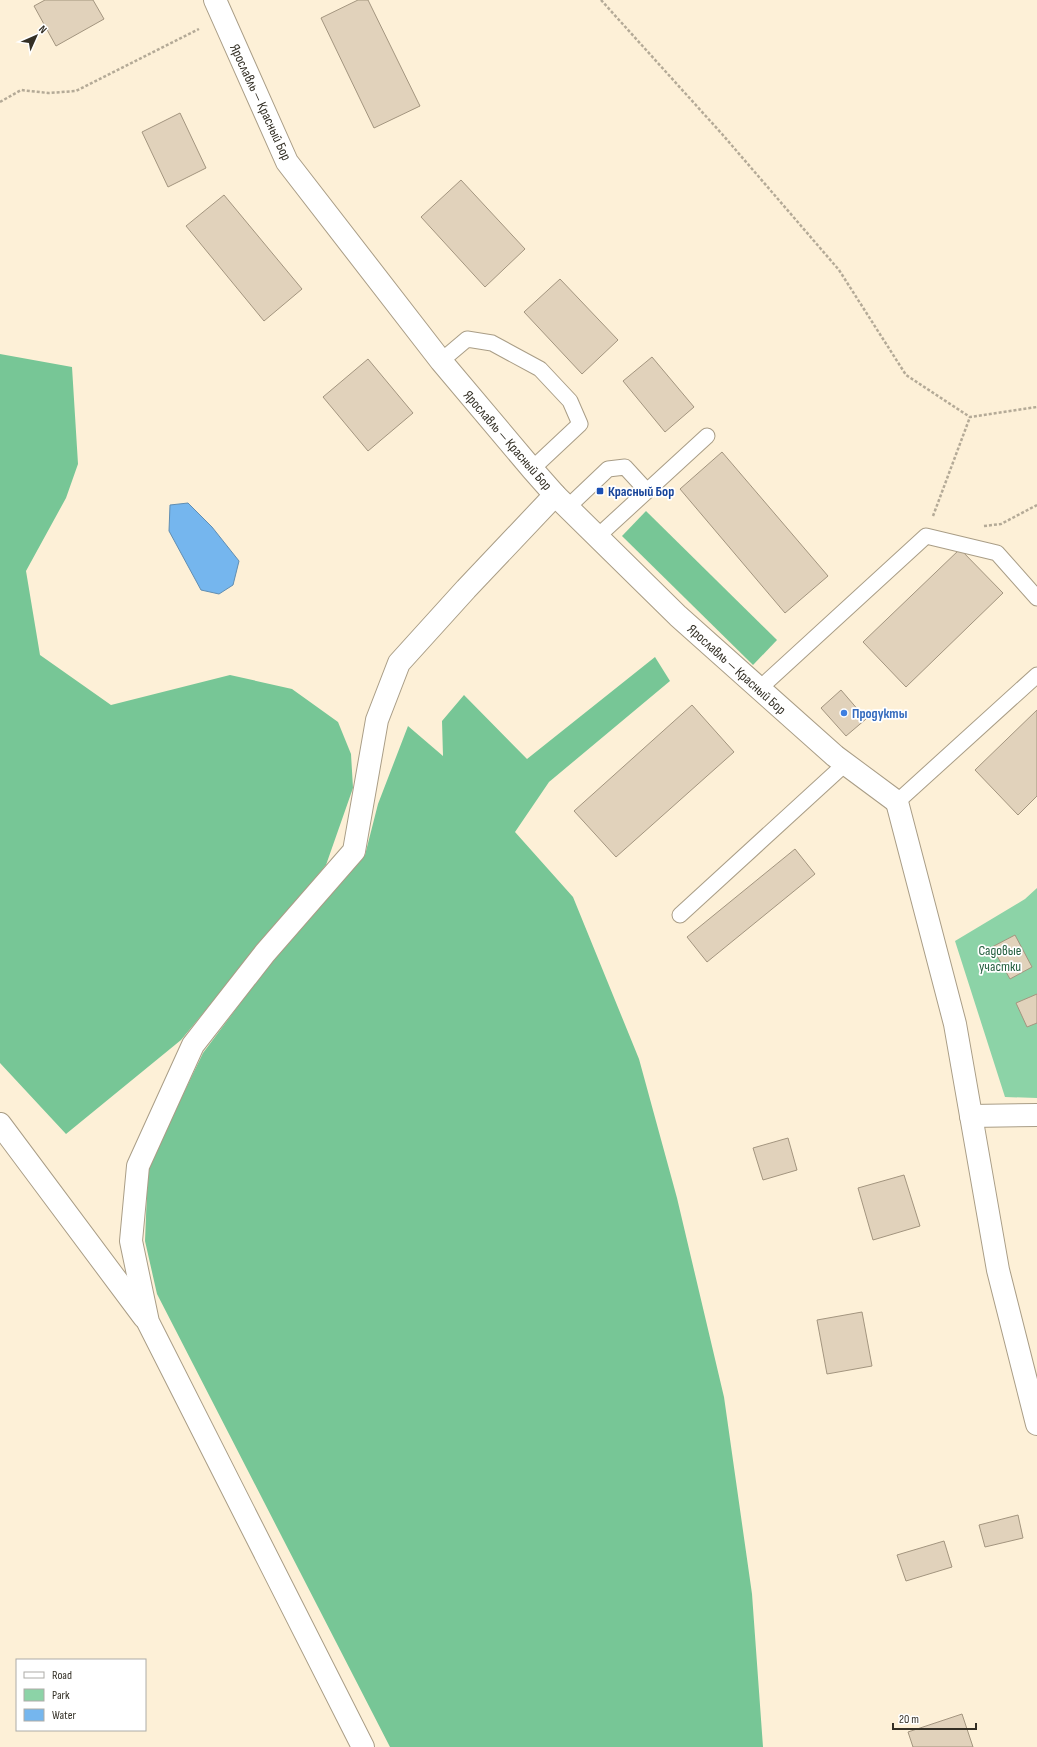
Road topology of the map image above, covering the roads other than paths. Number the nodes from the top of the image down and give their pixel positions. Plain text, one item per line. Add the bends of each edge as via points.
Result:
1 (219, 9) edge
2 (441, 361) junction
3 (707, 436) dead end
4 (532, 469) junction
5 (647, 491) junction
6 (561, 501) junction
7 (598, 537) junction
8 (1037, 598) edge
9 (1037, 675) edge
10 (759, 689) junction
11 (845, 764) junction
12 (897, 802) junction
13 (680, 915) dead end
14 (1037, 1115) edge
15 (971, 1116) junction
16 (0, 1124) edge
17 (148, 1322) junction
18 (1037, 1424) edge
19 (363, 1747) edge

1 - 2 street, Ярославль — Красный Бор via 287,162
2 - 4 street, Ярославль — Красный Бор
2 - 4 lane via 467,339 492,343 540,369 570,401 580,424
3 - 5 lane
4 - 6 street, Ярославль — Красный Бор
5 - 6 lane via 625,467 608,469
5 - 7 lane
6 - 7 street, Ярославль — Красный Бор
6 - 17 street via 466,589 399,664 377,720 354,852 193,1044 138,1166 131,1241
7 - 10 street, Ярославль — Красный Бор via 678,616
8 - 10 lane via 997,553 926,536
9 - 12 lane
10 - 11 street, Ярославль — Красный Бор
11 - 12 street, Ярославль — Красный Бор
11 - 13 lane
12 - 15 street via 955,1024
14 - 15 street
15 - 18 street via 998,1270
16 - 17 street
17 - 19 street

